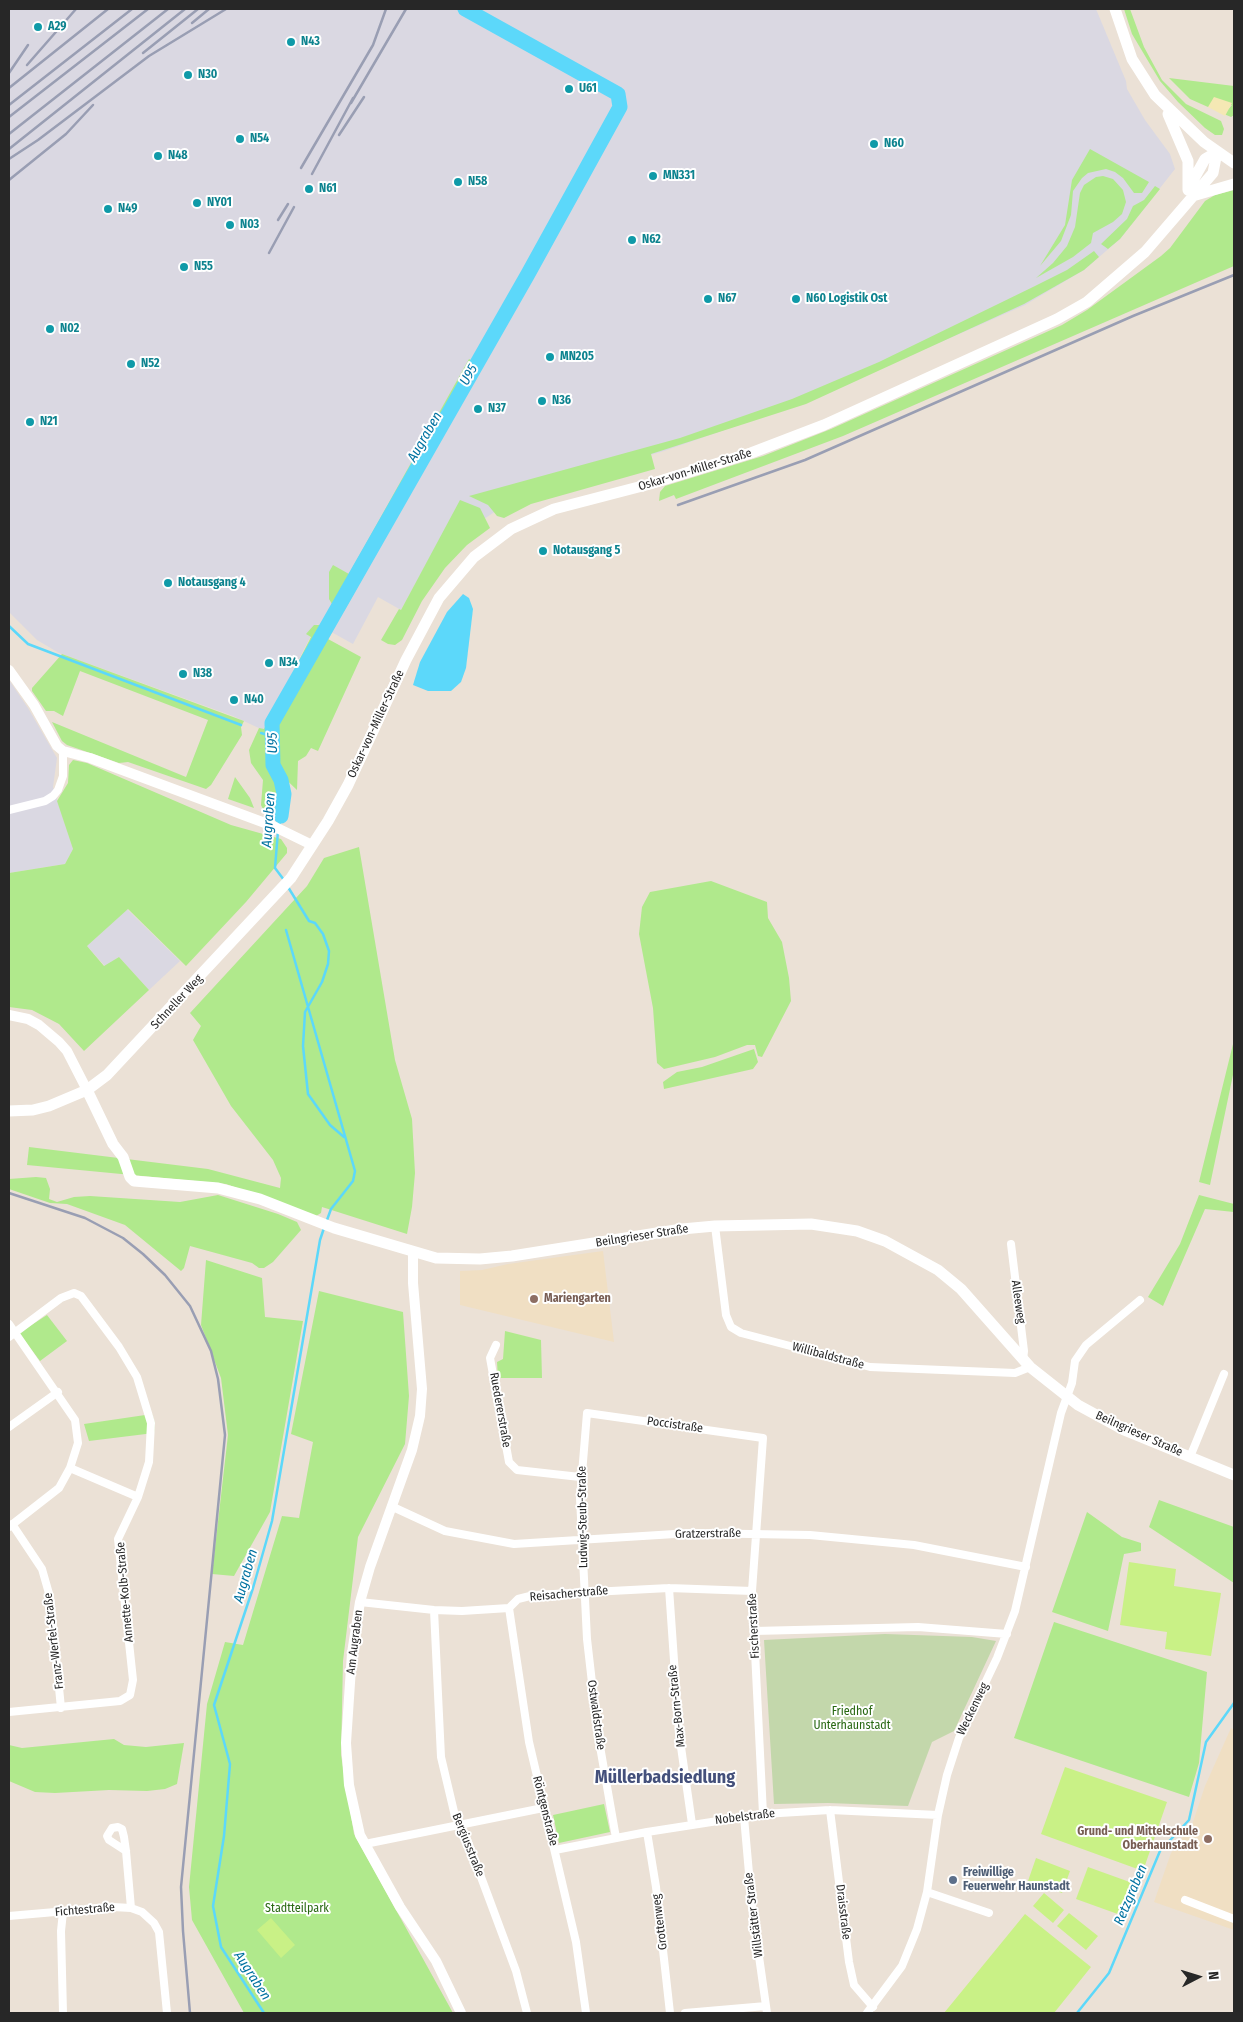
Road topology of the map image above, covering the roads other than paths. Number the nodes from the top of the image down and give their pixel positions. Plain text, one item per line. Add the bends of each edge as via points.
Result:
1 (1115, 9) edge
2 (1166, 108) junction
3 (1217, 152) junction
4 (1234, 163) edge
5 (1234, 184) edge
6 (1192, 192) junction
7 (9, 670) edge
8 (63, 751) junction
9 (9, 810) edge
10 (312, 845) junction
11 (9, 1015) edge
12 (87, 1090) junction
13 (9, 1111) edge
14 (715, 1226) junction
15 (1011, 1244) dead end
16 (413, 1253) junction
17 (1140, 1300) dead end
18 (9, 1324) edge
19 (12, 1334) edge
20 (496, 1345) dead end
21 (1027, 1363) junction
22 (1224, 1374) dead end
23 (58, 1392) junction
24 (1068, 1398) junction
25 (587, 1412) joint
26 (9, 1427) edge
27 (763, 1438) joint
28 (1190, 1457) junction
29 (70, 1468) junction
30 (1234, 1475) edge
31 (580, 1477) junction
32 (138, 1497) junction
33 (393, 1507) junction
34 (10, 1525) edge
35 (756, 1534) junction
36 (582, 1539) junction
37 (1026, 1567) junction
38 (669, 1588) junction
39 (752, 1591) junction
40 (584, 1592) junction
41 (360, 1602) junction
42 (509, 1608) junction
43 (434, 1610) junction
44 (754, 1632) junction
45 (1007, 1634) junction
46 (61, 1708) junction
47 (9, 1712) edge
48 (543, 1808) junction
49 (830, 1810) junction
50 (763, 1814) junction
51 (938, 1815) junction
52 (744, 1817) junction
53 (460, 1824) junction
54 (692, 1824) junction
55 (647, 1832) junction
56 (616, 1838) junction
57 (365, 1844) junction
58 (555, 1850) junction
59 (126, 1851) dead end
60 (927, 1892) junction
61 (1185, 1900) dead end
62 (131, 1908) junction
63 (63, 1912) junction
64 (989, 1913) dead end
65 (9, 1916) edge
66 (1234, 1919) edge
67 (766, 2009) edge
68 (870, 2010) edge
69 (63, 2013) edge
70 (167, 2013) edge
71 (461, 2013) edge
72 (527, 2013) edge
73 (586, 2013) edge
74 (670, 2013) edge
75 (685, 2013) edge

1 - 2 main road via 1132,59
2 - 3 main road
2 - 6 main road via 1188,161
3 - 4 main road
3 - 6 main road, Oskar-von-Miller-Straße via 1200,165
5 - 6 main road
6 - 10 main road, Oskar-von-Miller-Straße via 1151,246 1124,272 1086,302 1057,319 824,425 742,456 554,509 495,540 474,557 439,598 406,660 348,785
7 - 8 street
8 - 9 street via 63,776 53,796 46,801
8 - 10 street via 90,758 278,828
10 - 12 main road, Schneller Weg via 281,890 117,1065
11 - 12 street via 39,1025 59,1042
12 - 13 main road, Schneller Weg via 42,1108
12 - 16 main road, Beilngrieser Straße via 134,1181 218,1188 260,1199 334,1228
14 - 16 main road, Beilngrieser Straße via 480,1259 436,1258
14 - 21 main road, Beilngrieser Straße via 811,1224 857,1231 885,1241 918,1258 961,1289
14 - 21 street, Willibaldstraße via 726,1315 731,1327 741,1333 870,1367 1015,1373
15 - 21 street, Alleeweg
16 - 33 street, Am Augraben via 421,1398 412,1450
17 - 24 street, Weckenweg via 1086,1345 1075,1361
18 - 19 street
19 - 23 street
19 - 32 street, Annette-Kolb-Straße via 61,1298 74,1293 81,1296 119,1347 140,1385 151,1422 149,1462
20 - 31 street, Ruedererstraße via 490,1358 509,1462 517,1470
21 - 24 main road, Beilngrieser Straße
22 - 28 street, Beilngrieser Straße
23 - 26 street
23 - 29 street via 74,1420 78,1443
24 - 28 main road, Beilngrieser Straße via 1124,1430
24 - 37 street, Weckenweg via 1061,1413
25 - 27 street, Poccistraße
25 - 31 street, Ludwig-Steub-Straße
27 - 35 street, Fischerstraße
28 - 30 main road, Beilngrieser Straße
29 - 32 street
29 - 34 street via 59,1488
31 - 36 street, Ludwig-Steub-Straße
32 - 46 street, Annette-Kolb-Straße via 118,1539 134,1680 130,1695 120,1701
33 - 36 street, Gratzerstraße via 445,1531 479,1539 514,1544
33 - 41 street, Am Augraben via 375,1551
34 - 46 street, Franz-Werfel-Straße via 42,1569 50,1597
35 - 36 street, Gratzerstraße via 691,1533
35 - 37 street, Gratzerstraße via 887,1541
35 - 39 street, Fischerstraße
36 - 40 street, Ludwig-Steub-Straße
37 - 45 street, Weckenweg
38 - 39 street, Reisacherstraße
38 - 40 street, Reisacherstraße
38 - 54 street, Max-Born-Straße via 678,1733
39 - 44 street, Fischerstraße
40 - 42 street, Reisacherstraße via 534,1595 518,1599
40 - 56 street, Ostwaldstraße via 590,1681
41 - 43 street, Reisacherstraße
41 - 57 street, Am Augraben via 352,1653 346,1743 356,1820
42 - 43 street, Reisacherstraße
42 - 48 street, Röntgenstraße via 519,1688
43 - 53 street, Bergiusstraße via 441,1757 455,1816
44 - 45 street via 918,1627
44 - 50 street, Fischerstraße
45 - 51 street, Weckenweg via 959,1738
46 - 47 street, Annette-Kolb-Straße
48 - 53 street
48 - 58 street, Röntgenstraße
49 - 50 street, Nobelstraße
49 - 51 street, Nobelstraße
49 - 68 street, Draisstraße via 849,1962 854,1985
50 - 52 street, Nobelstraße
51 - 60 street, Weckenweg
52 - 54 street, Nobelstraße
52 - 67 street, Willstätter Straße
53 - 57 street
53 - 72 street, Bergiusstraße via 516,1971
54 - 55 street, Nobelstraße
55 - 56 street, Nobelstraße
55 - 74 street, Grottenweg
56 - 58 street, Nobelstraße
57 - 71 street, Am Augraben via 400,1907 436,1961
58 - 73 street, Röntgenstraße via 576,1942
59 - 62 street
60 - 64 street
60 - 68 street, Weckenweg via 902,1966
61 - 66 street
62 - 63 street, Fichtestraße
62 - 70 street, Fichtestraße via 142,1912 159,1932
63 - 65 street, Fichtestraße
63 - 69 street
67 - 75 street

